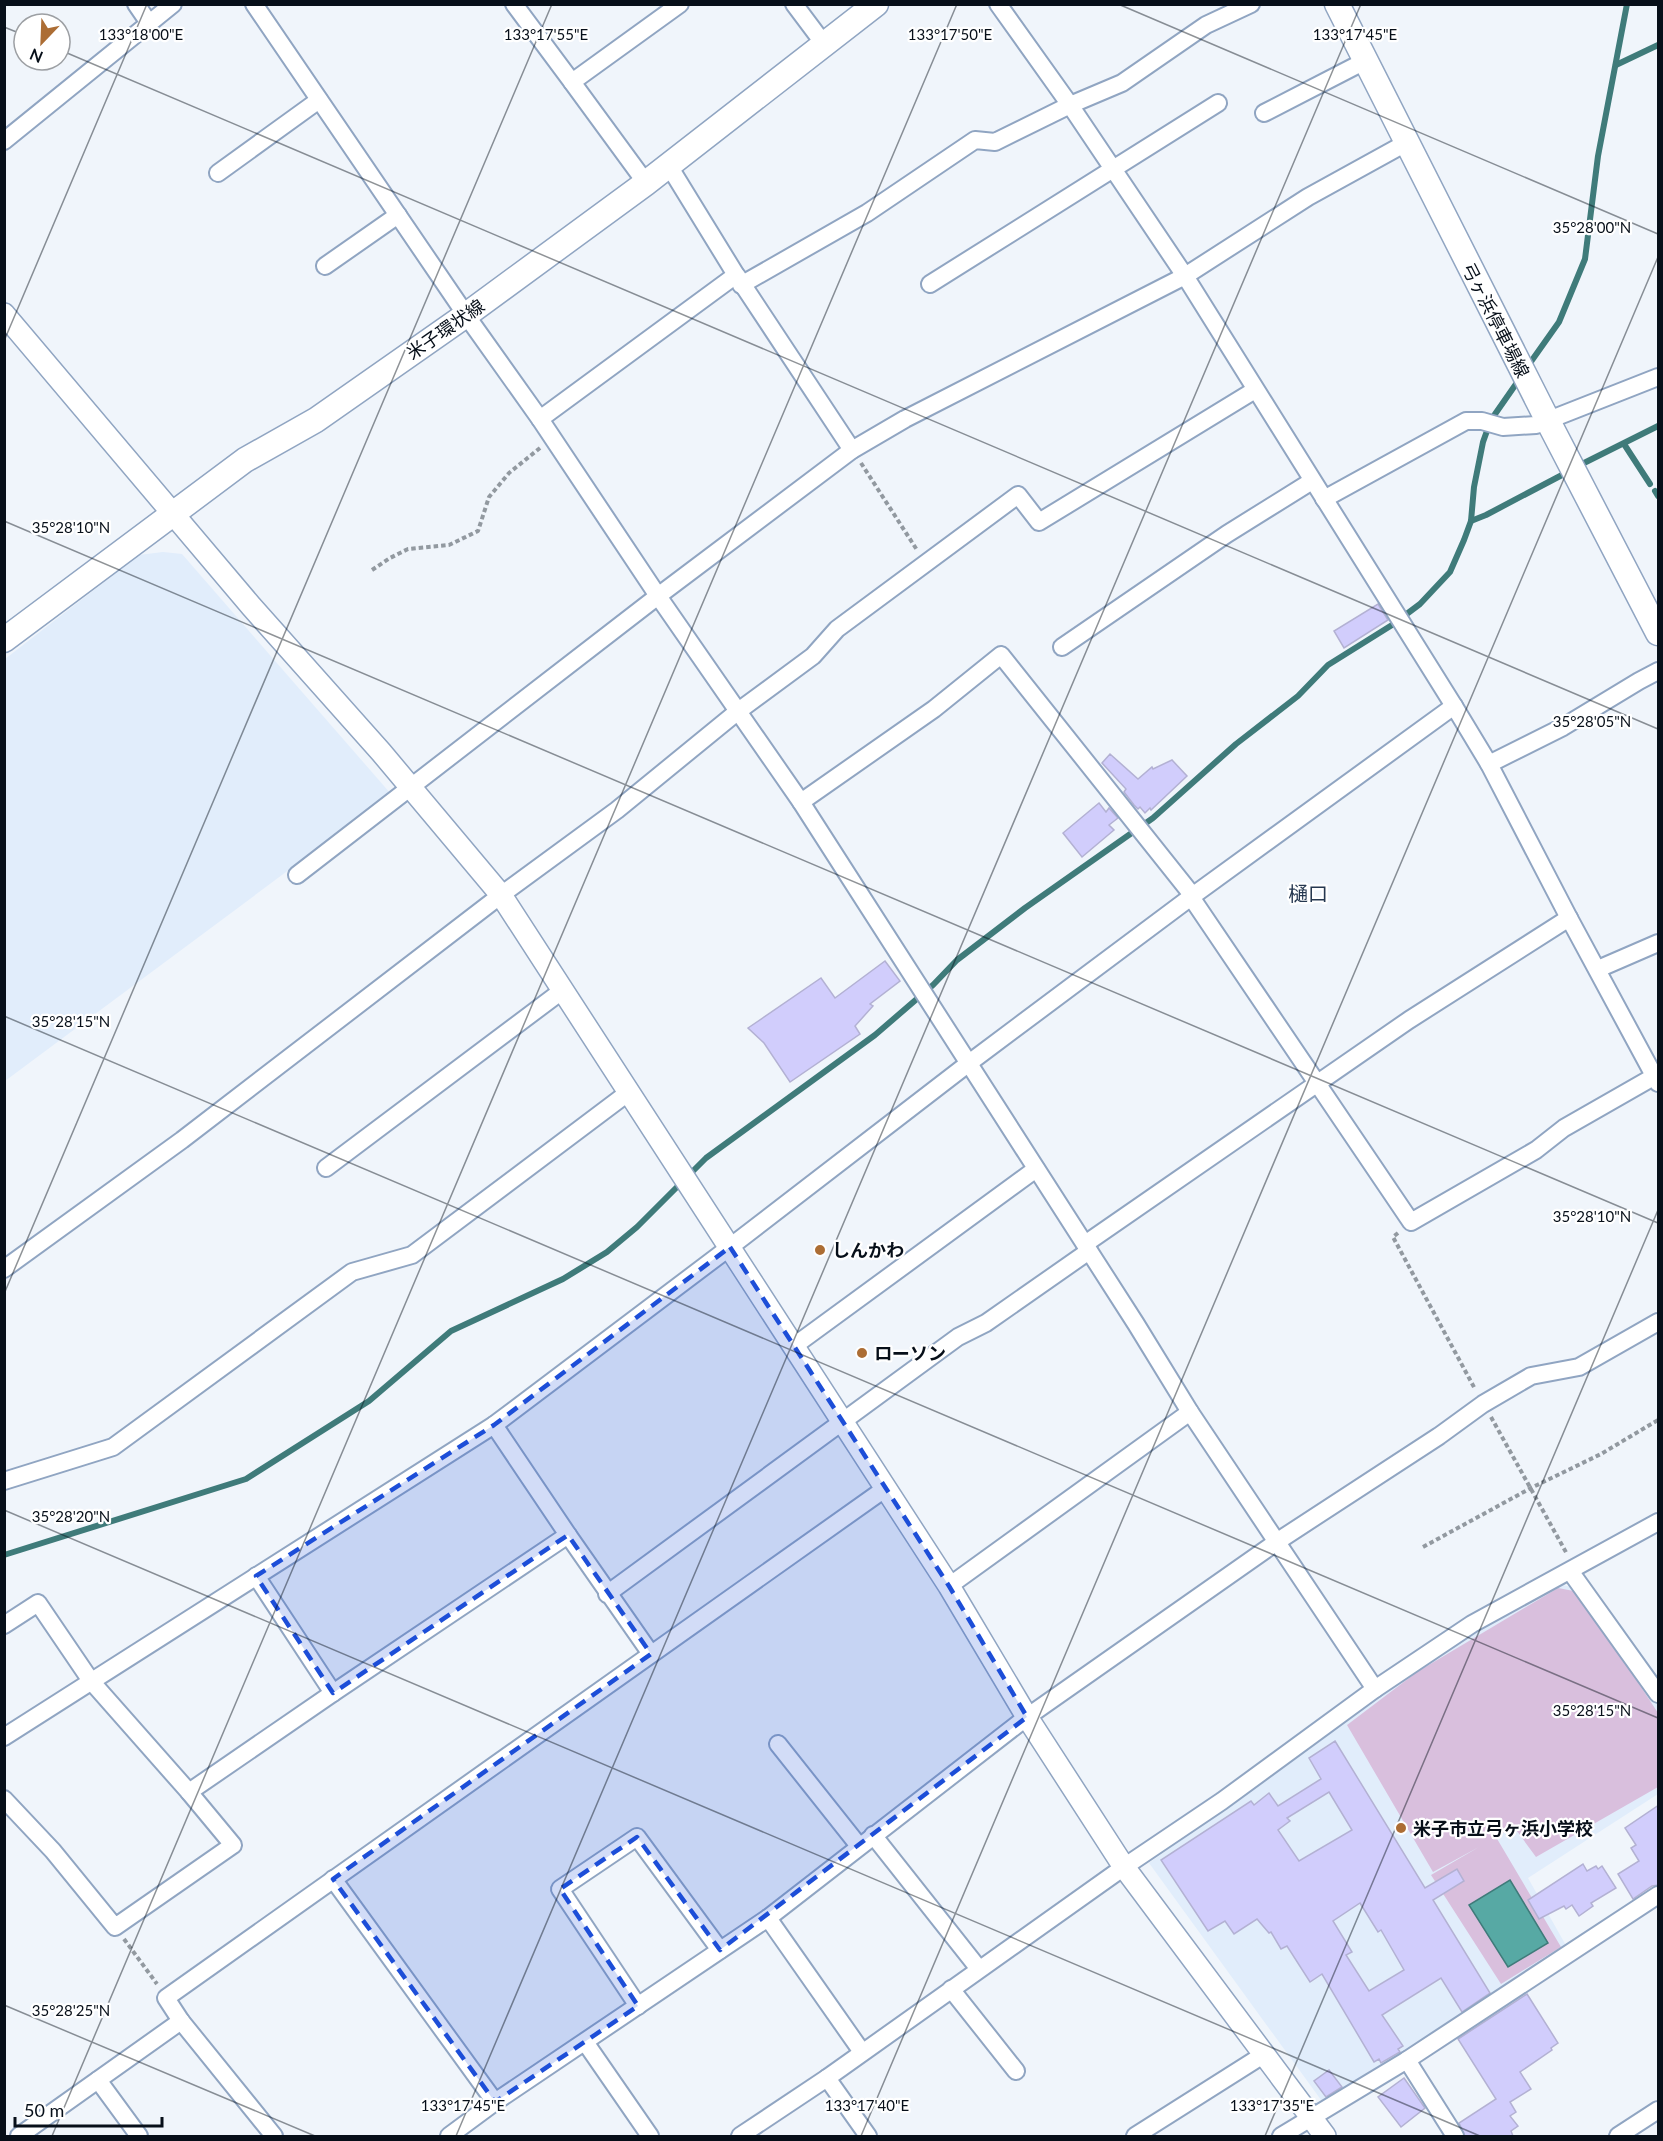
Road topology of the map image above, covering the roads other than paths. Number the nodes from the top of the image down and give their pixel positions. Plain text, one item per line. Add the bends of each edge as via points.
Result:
1 (135, 4) edge
2 (172, 4) edge
3 (254, 4) edge
4 (514, 4) edge
5 (680, 4) edge
6 (794, 4) edge
7 (876, 4) edge
8 (998, 4) edge
9 (1251, 4) edge
10 (1337, 4) edge
11 (149, 24) junction
12 (824, 44) junction
13 (1365, 61) junction
14 (572, 82) junction
15 (319, 100) junction
16 (1218, 103) dead end
17 (1071, 105) junction
18 (1264, 113) dead end
19 (4, 141) edge
20 (1406, 143) junction
21 (669, 166) junction
22 (1113, 169) junction
23 (218, 173) dead end
24 (646, 183) junction
25 (398, 215) junction
26 (325, 266) dead end
27 (1185, 276) junction
28 (739, 280) junction
29 (930, 284) dead end
30 (4, 314) edge
31 (466, 315) junction
32 (1659, 377) edge
33 (1255, 390) junction
34 (540, 419) junction
35 (1548, 422) junction
36 (852, 450) junction
37 (1312, 481) junction
38 (1324, 499) junction
39 (172, 512) junction
40 (658, 596) junction
41 (1659, 633) edge
42 (4, 640) edge
43 (1062, 647) dead end
44 (1659, 671) edge
45 (1454, 706) junction
46 (737, 712) junction
47 (1489, 764) junction
48 (412, 788) junction
49 (801, 802) junction
50 (297, 875) dead end
51 (501, 895) junction
52 (1192, 896) junction
53 (1569, 918) junction
54 (1659, 943) edge
55 (1598, 969) junction
56 (563, 990) junction
57 (969, 1063) junction
58 (1657, 1079) edge
59 (1317, 1084) junction
60 (629, 1092) junction
61 (326, 1168) dead end
62 (1036, 1169) junction
63 (730, 1246) junction
64 (1087, 1247) junction
65 (4, 1269) edge
66 (1659, 1322) edge
67 (794, 1346) junction
68 (1190, 1412) junction
69 (842, 1422) junction
70 (494, 1425) junction
71 (4, 1481) edge
72 (886, 1488) junction
73 (1659, 1522) edge
74 (568, 1535) junction
75 (1278, 1541) junction
76 (1570, 1571) junction
77 (256, 1576) junction
78 (949, 1586) junction
79 (608, 1594) junction
80 (4, 1625) edge
81 (651, 1654) junction
82 (91, 1681) junction
83 (1375, 1689) junction
84 (333, 1693) junction
85 (1659, 1694) edge
86 (1027, 1718) junction
87 (4, 1737) edge
88 (778, 1744) dead end
89 (189, 1792) junction
90 (4, 1799) edge
91 (873, 1835) junction
92 (859, 1846) junction
93 (1124, 1867) junction
94 (333, 1879) junction
95 (1659, 1895) edge
96 (768, 1918) junction
97 (720, 1950) junction
98 (979, 1969) junction
99 (951, 1989) junction
100 (638, 2006) junction
101 (181, 2021) junction
102 (585, 2042) junction
103 (862, 2052) junction
104 (1263, 2055) junction
105 (1407, 2060) junction
106 (1016, 2071) dead end
107 (827, 2078) junction
108 (98, 2079) junction
109 (495, 2102) junction
110 (1659, 2110) edge
111 (1311, 2119) junction
112 (748, 2134) edge
113 (19, 2136) edge
114 (139, 2136) edge
115 (274, 2136) edge
116 (449, 2136) edge
117 (650, 2136) edge
118 (868, 2136) edge
119 (1135, 2136) edge
120 (1281, 2136) edge
121 (1325, 2136) edge
122 (1455, 2136) edge
123 (1618, 2136) edge

1 - 11 street
2 - 11 street
3 - 15 street
4 - 14 street
5 - 14 street
6 - 12 street
7 - 12 main road, 米子環状線
8 - 17 street
9 - 17 street via 1206,25 1122,83
10 - 13 main road, 弓ヶ浜停車場線
11 - 19 street
12 - 21 main road, 米子環状線
13 - 18 street
13 - 20 main road, 弓ヶ浜停車場線
14 - 24 street
15 - 23 street
15 - 25 street
16 - 22 street
17 - 22 street
17 - 28 street via 994,142 975,140 867,213
20 - 27 street via 1308,197
20 - 35 main road, 弓ヶ浜停車場線
21 - 24 main road, 米子環状線
21 - 28 street
22 - 27 street
22 - 29 street
24 - 31 main road, 米子環状線
25 - 26 street
25 - 31 street
27 - 33 street
27 - 36 street
28 - 34 street
28 - 36 street
30 - 39 street
31 - 34 street
31 - 39 main road, 米子環状線 via 316,420 244,460
32 - 35 street
33 - 37 street
33 - 46 street via 1039,522 1018,495 837,629 813,656
34 - 40 street
35 - 38 street via 1503,427 1482,421 1466,422
35 - 41 main road, 弓ヶ浜停車場線
36 - 40 street
37 - 38 street
37 - 43 street
38 - 45 street
39 - 42 main road, 米子環状線
39 - 48 street
40 - 46 street
40 - 48 street
44 - 47 street via 1563,728
45 - 47 street
45 - 52 street
46 - 49 street
46 - 51 street via 617,810
47 - 53 street
48 - 50 street
48 - 51 street
49 - 52 street via 934,709 1001,655
49 - 57 street
51 - 56 street
51 - 65 street via 182,1140
52 - 57 street
52 - 59 street
53 - 55 street
53 - 59 street
54 - 55 street
55 - 58 street
56 - 60 street
56 - 61 street
57 - 62 street
57 - 63 street
58 - 59 street via 1564,1128 1536,1150 1411,1222
59 - 64 street
60 - 63 street
60 - 71 street via 412,1255 352,1272 113,1447
62 - 64 street
62 - 67 street
63 - 67 street
63 - 70 street
64 - 68 street
64 - 69 street via 986,1323 958,1337
66 - 75 street via 1579,1367 1531,1376
67 - 69 street
68 - 75 street
68 - 78 street
69 - 72 street
69 - 79 street
70 - 74 street
70 - 77 street
72 - 78 street
72 - 81 street
73 - 76 street
74 - 79 street
74 - 84 street
75 - 83 street
75 - 86 street
76 - 83 street via 1472,1624
76 - 85 street
77 - 82 street
77 - 84 street
78 - 86 street
79 - 81 street
80 - 82 street via 38,1603
81 - 94 street
82 - 87 street
82 - 89 street
83 - 93 street
84 - 89 street
86 - 91 street
86 - 93 street
88 - 92 street
89 - 90 street via 233,1845 115,1927
91 - 92 street
91 - 98 street
92 - 96 street
93 - 98 street
93 - 104 street
94 - 101 street via 166,1998
94 - 109 street
95 - 105 street
96 - 97 street
96 - 103 street
97 - 100 street
97 - 100 street via 637,1837 560,1889
98 - 99 street
99 - 103 street
99 - 106 street
100 - 102 street
101 - 108 street
101 - 115 street
102 - 109 street
102 - 117 street
103 - 107 street
104 - 111 street
104 - 119 street
105 - 111 street
105 - 122 street
107 - 112 street
107 - 118 street
108 - 113 street
108 - 114 street
109 - 116 street
110 - 123 street
111 - 120 street
111 - 121 street

